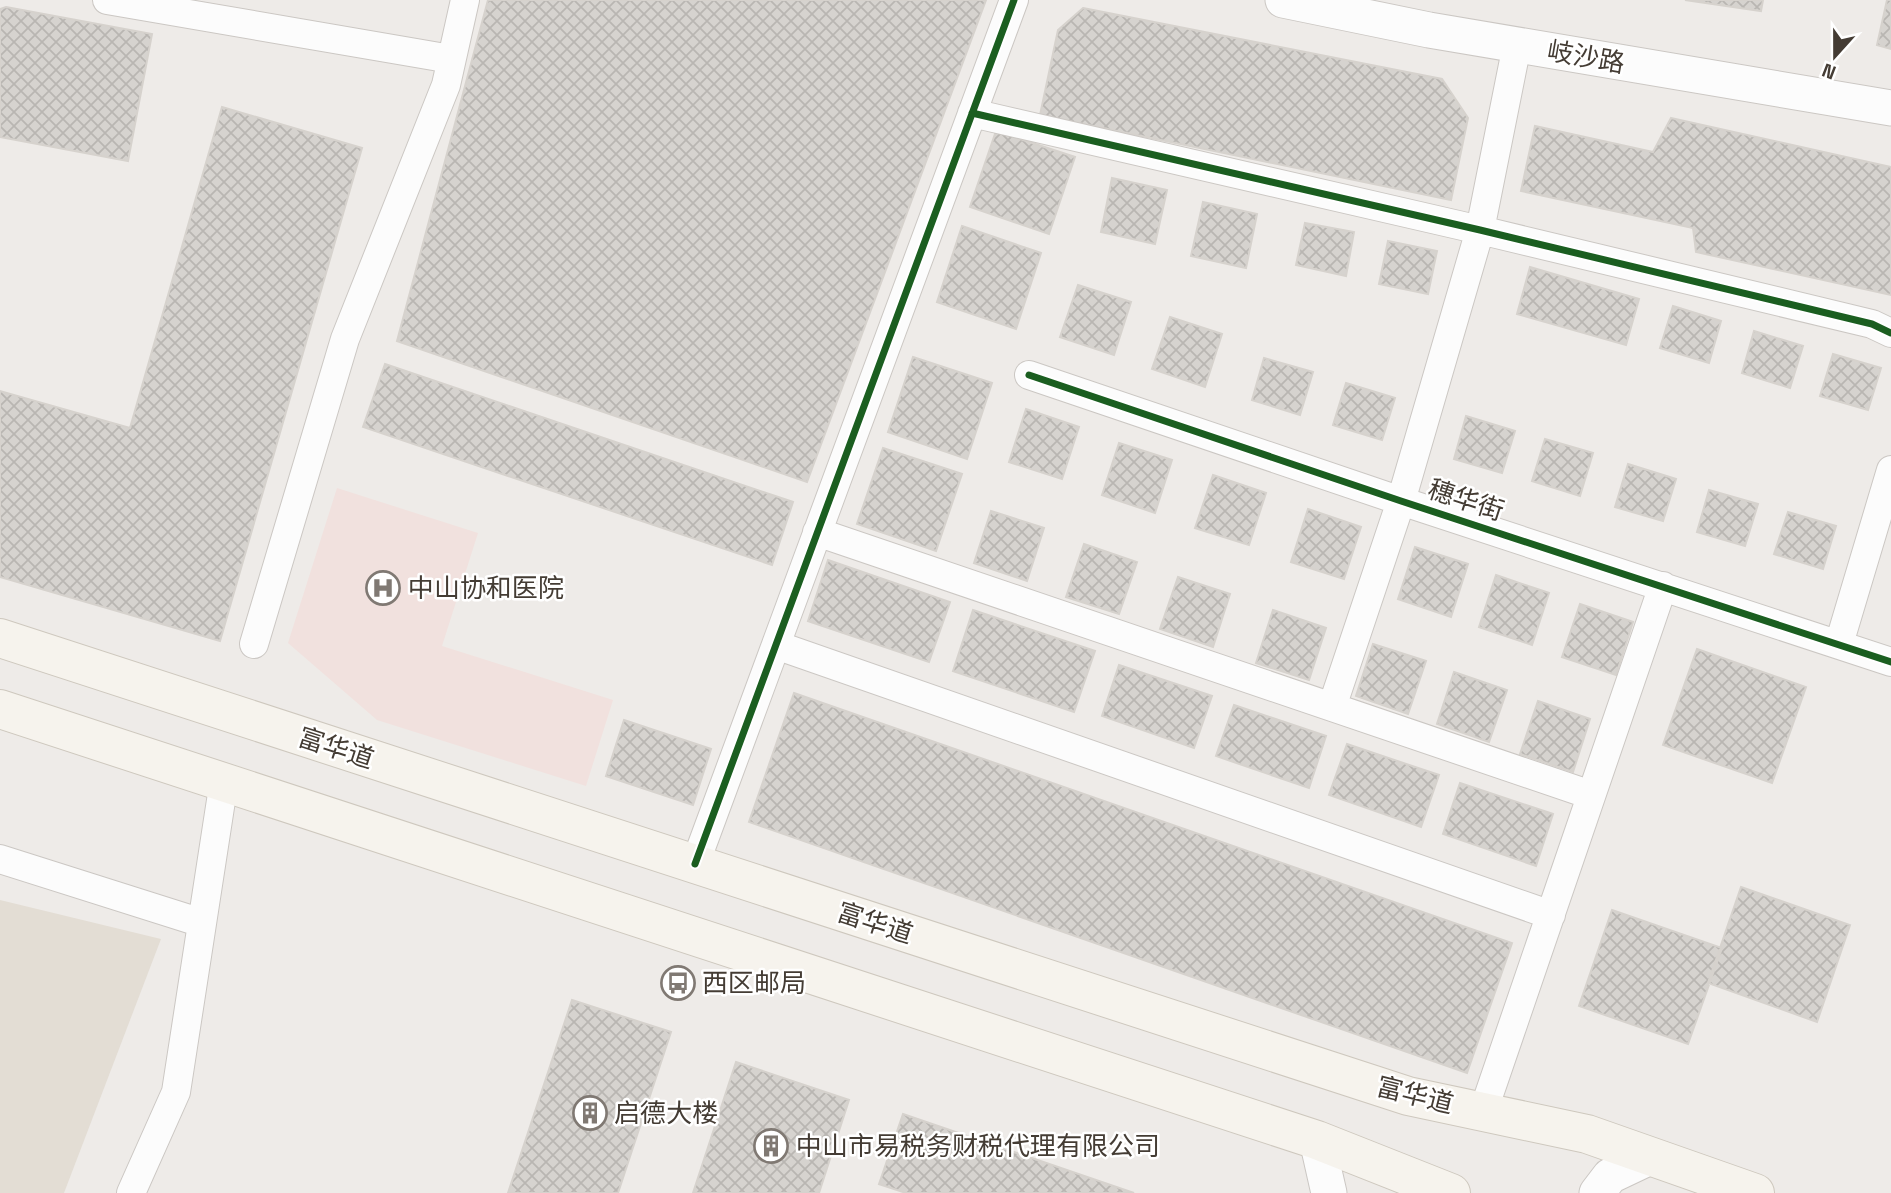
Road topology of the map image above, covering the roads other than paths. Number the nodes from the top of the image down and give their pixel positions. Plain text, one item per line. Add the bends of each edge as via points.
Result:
1 (107, 0) edge
2 (465, 0) edge
3 (1014, 0) edge
4 (1292, 1) edge
5 (1517, 46) junction
6 (451, 59) junction
7 (1891, 108) edge
8 (972, 113) junction
9 (1480, 230) junction
10 (1891, 333) edge
11 (1029, 375) dead end
12 (1891, 470) edge
13 (1402, 501) junction
14 (817, 532) junction
15 (1663, 586) junction
16 (0, 638) edge
17 (254, 644) dead end
18 (1839, 644) junction
19 (776, 645) junction
20 (1891, 662) edge
21 (1332, 707) junction
22 (0, 709) edge
23 (224, 781) junction
24 (1591, 795) junction
25 (0, 859) edge
26 (695, 864) junction
27 (1551, 915) junction
28 (202, 923) junction
29 (1483, 1112) junction
30 (1317, 1140) junction
31 (1650, 1157) junction
32 (131, 1193) edge
33 (1329, 1193) edge
34 (1451, 1193) edge
35 (1597, 1193) edge
36 (1755, 1193) edge

1 - 6 street
2 - 6 street
3 - 8 street
4 - 5 street, 岐沙路
5 - 7 street, 岐沙路
5 - 9 street
6 - 17 street via 446,85 345,339
8 - 9 street
8 - 14 street
9 - 10 street via 1872,324
9 - 13 street
11 - 13 street, 穗华街
12 - 18 street
13 - 15 street, 穗华街
13 - 21 street
14 - 19 street
14 - 21 street
15 - 18 street, 穗华街
15 - 24 street
16 - 26 main road, 富华道
18 - 20 street, 穗华街
19 - 26 street
19 - 27 street
21 - 24 street
22 - 23 main road
23 - 28 street
23 - 30 main road
24 - 27 street
25 - 28 street
26 - 29 main road, 富华道 via 1408,1096
27 - 29 street
28 - 32 street via 176,1092
29 - 31 main road, 富华道 via 1587,1134
30 - 33 street
30 - 34 main road
31 - 35 street via 1610,1176
31 - 36 main road, 富华道

